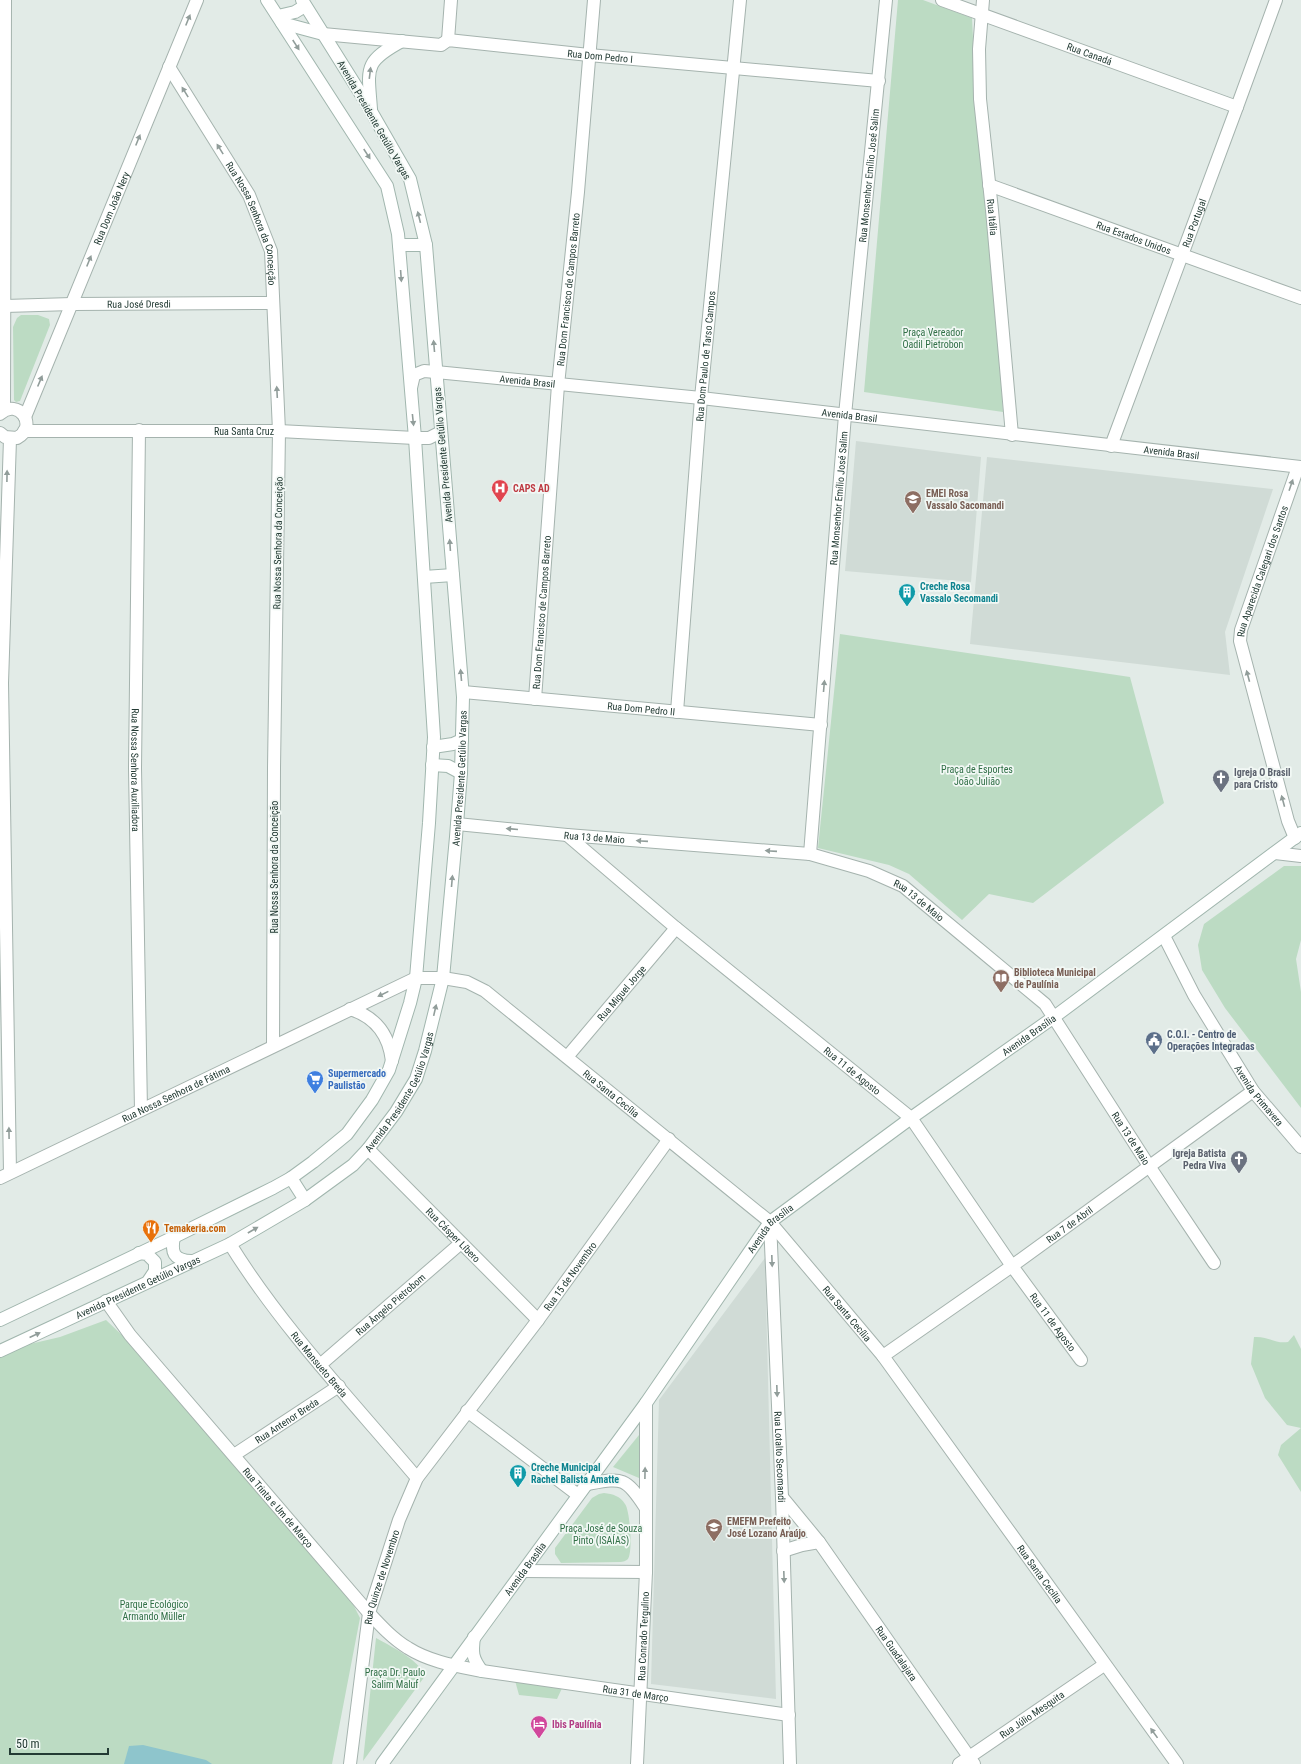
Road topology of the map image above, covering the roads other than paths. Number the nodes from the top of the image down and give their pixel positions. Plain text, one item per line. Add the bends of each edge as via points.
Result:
1 (5, 0) edge
2 (197, 0) edge
3 (268, 0) edge
4 (451, 0) edge
5 (594, 0) edge
6 (740, 0) edge
7 (886, 0) edge
8 (942, 0) edge
9 (983, 0) edge
10 (1276, 0) edge
11 (304, 3) edge
12 (982, 15) junction
13 (280, 20) junction
14 (323, 34) junction
15 (448, 40) junction
16 (402, 41) junction
17 (589, 55) junction
18 (169, 66) junction
19 (734, 67) junction
20 (879, 81) junction
21 (2, 104) edge
22 (1238, 107) junction
23 (371, 112) junction
24 (989, 185) junction
25 (399, 245) junction
26 (426, 245) junction
27 (1183, 255) junction
28 (1301, 298) edge
29 (273, 303) junction
30 (72, 304) junction
31 (5, 306) junction
32 (436, 372) junction
33 (558, 385) junction
34 (410, 390) junction
35 (701, 398) junction
36 (2, 412) edge
37 (845, 415) junction
38 (25, 423) junction
39 (139, 430) junction
40 (279, 431) junction
41 (441, 432) junction
42 (1012, 435) junction
43 (5, 436) edge
44 (415, 438) junction
45 (1111, 446) junction
46 (1299, 467) edge
47 (453, 574) junction
48 (424, 577) junction
49 (1, 683) edge
50 (462, 692) junction
51 (535, 699) junction
52 (676, 712) junction
53 (821, 725) junction
54 (462, 740) junction
55 (433, 747) junction
56 (432, 765) junction
57 (461, 773) junction
58 (457, 824) junction
59 (567, 835) junction
60 (1298, 836) edge
61 (1275, 853) junction
62 (810, 854) junction
63 (1301, 856) edge
64 (676, 928) junction
65 (1164, 936) junction
66 (416, 978) junction
67 (443, 978) junction
68 (350, 1009) junction
69 (1054, 1017) junction
70 (273, 1046) junction
71 (567, 1058) junction
72 (392, 1061) junction
73 (1253, 1091) junction
74 (141, 1110) junction
75 (911, 1118) junction
76 (669, 1139) junction
77 (1301, 1147) edge
78 (368, 1150) junction
79 (1149, 1166) junction
80 (5, 1175) edge
81 (291, 1178) junction
82 (305, 1200) junction
83 (770, 1222) junction
84 (174, 1237) junction
85 (461, 1243) junction
86 (230, 1244) junction
87 (139, 1253) junction
88 (190, 1261) junction
89 (1214, 1264) dead end
90 (1012, 1266) junction
91 (149, 1280) junction
92 (106, 1301) junction
93 (0, 1320) edge
94 (538, 1320) junction
95 (0, 1351) edge
96 (883, 1356) junction
97 (1080, 1360) dead end
98 (320, 1365) junction
99 (339, 1386) junction
100 (646, 1403) junction
101 (467, 1411) junction
102 (234, 1455) junction
103 (417, 1478) junction
104 (587, 1484) junction
105 (578, 1495) junction
106 (782, 1497) junction
107 (645, 1507) junction
108 (819, 1542) junction
109 (783, 1551) junction
110 (524, 1571) junction
111 (646, 1572) junction
112 (369, 1613) junction
113 (474, 1637) junction
114 (454, 1665) junction
115 (1104, 1665) junction
116 (482, 1671) junction
117 (640, 1694) junction
118 (789, 1715) junction
119 (972, 1761) edge
120 (350, 1764) edge
121 (382, 1764) edge
122 (637, 1764) edge
123 (790, 1764) edge
124 (959, 1764) edge
125 (1177, 1764) edge

1 - 21 street
18 -> 2 street, Rua Dom João Nery
3 - 13 street, Avenida Presidente Getúlio Vargas
4 - 15 street
5 - 17 street, Rua Dom Francisco de Campos Barreto
6 - 19 street, Rua Dom Paulo de Tarso Campos
7 - 20 street, Rua Monsenhor Emílio José Salim
8 - 12 street, Rua Canadá
9 - 12 street, Rua Itália
10 - 22 street, Rua Portugal
11 - 13 street
11 - 14 street, Avenida Presidente Getúlio Vargas
12 - 22 street, Rua Canadá
12 - 24 street, Rua Itália via 979,49 980,99
13 - 14 street, Rua Dom Pedro I
13 -> 25 street, Avenida Presidente Getúlio Vargas via 387,186
14 - 16 street, Rua Dom Pedro I
14 - 23 street, Avenida Presidente Getúlio Vargas
15 - 16 street, Rua Dom Pedro I via 441,45
15 - 17 street, Rua Dom Pedro I
23 -> 16 street via 369,70 377,56
17 - 19 street, Rua Dom Pedro I
17 - 33 street, Rua Dom Francisco de Campos Barreto
29 -> 18 street, Rua Nossa Senhora da Conceição via 271,251 249,195
30 -> 18 street, Rua Dom João Nery
19 - 20 street, Rua Dom Pedro I
19 - 35 street, Rua Dom Paulo de Tarso Campos
20 - 37 street, Rua Monsenhor Emílio José Salim
21 - 31 street
22 - 27 street, Rua Portugal
26 -> 23 street, Avenida Presidente Getúlio Vargas via 410,179
24 - 27 street, Rua Estados Unidos
24 - 42 street, Rua Itália
25 - 26 street
25 -> 34 street, Avenida Presidente Getúlio Vargas
32 -> 26 street, Avenida Presidente Getúlio Vargas
27 - 28 street, Rua Estados Unidos
27 - 45 street, Rua Portugal
29 - 30 street, Rua José Dresdi
40 -> 29 street, Rua Nossa Senhora da Conceição
30 - 31 street, Rua José Dresdi
38 -> 30 street, Rua Dom João Nery
31 - 36 street
32 - 33 street, Avenida Brasil
32 - 34 street, Avenida Brasil via 424,370 414,375
32 - 41 street, Avenida Presidente Getúlio Vargas
33 - 35 street, Avenida Brasil
33 - 51 street, Rua Dom Francisco de Campos Barreto
34 -> 44 street, Avenida Presidente Getúlio Vargas
35 - 37 street, Avenida Brasil
35 - 52 street, Rua Dom Paulo de Tarso Campos
36 - 38 street, Rua Santa Cruz via 14,409 22,413
37 - 42 street, Avenida Brasil
53 -> 37 street, Rua Monsenhor Emílio José Salim
38 - 39 street, Rua Santa Cruz via 45,430
38 - 43 street via 16,438
39 - 40 street, Rua Santa Cruz
39 - 74 street, Rua Nossa Senhora Auxiliadora via 134,768
40 - 44 street, Rua Santa Cruz
40 - 70 street, Rua Nossa Senhora da Conceição
41 - 44 street, Rua Santa Cruz via 429,438
47 -> 41 street, Avenida Presidente Getúlio Vargas
42 - 45 street, Avenida Brasil
49 -> 43 street
44 - 48 street, Avenida Presidente Getúlio Vargas
45 - 46 street, Avenida Brasil
60 -> 46 street, Rua Aparecida Calegari dos Santos via 1288,821 1240,641 1241,630
47 - 48 street
50 -> 47 street, Avenida Presidente Getúlio Vargas
48 - 55 street, Avenida Presidente Getúlio Vargas
80 -> 49 street
50 - 51 street, Rua Dom Pedro II
50 - 54 street, Avenida Presidente Getúlio Vargas
51 - 52 street, Rua Dom Pedro II
52 - 53 street, Rua Dom Pedro II
53 - 62 street, Rua Monsenhor Emílio José Salim
54 - 55 street
54 - 57 street, Avenida Presidente Getúlio Vargas
55 - 56 street, Avenida Presidente Getúlio Vargas
56 - 57 street via 448,766
56 - 66 street, Avenida Presidente Getúlio Vargas
57 - 58 street, Avenida Presidente Getúlio Vargas
59 -> 58 street, Rua 13 de Maio
67 -> 58 street, Avenida Presidente Getúlio Vargas
62 -> 59 street, Rua 13 de Maio
59 - 64 street, Rua 11 de Agosto
60 - 61 street, Avenida Brasília
61 - 63 street
61 - 65 street, Avenida Brasília
62 - 69 street, Rua 13 de Maio via 869,871 903,886 1045,1004
64 - 71 street, Rua Miguel Jorge
64 - 75 street, Rua 11 de Agosto
65 - 69 street, Avenida Brasília
65 - 73 street, Avenida Primavera via 1194,995
66 - 67 street, Rua Santa Cecília
66 -> 68 street, Rua Nossa Senhora de Fátima
66 - 72 street, Avenida Presidente Getúlio Vargas
67 - 71 street, Rua Santa Cecília via 467,982 485,991
78 -> 67 street, Avenida Presidente Getúlio Vargas via 416,1079
68 - 70 street, Rua Nossa Senhora de Fátima
68 - 72 street via 371,1018 390,1046
69 - 75 street, Avenida Brasília
69 - 79 street, Rua 13 de Maio
70 - 74 street, Rua Nossa Senhora de Fátima
71 - 76 street, Rua Santa Cecília
72 - 81 street, Avenida Presidente Getúlio Vargas via 372,1100 347,1134
73 - 77 street, Avenida Primavera
73 - 79 street, Rua 7 de Abril
74 - 80 street, Rua Nossa Senhora de Fátima
75 - 83 street, Avenida Brasília
75 - 90 street, Rua 11 de Agosto
76 - 83 street, Rua Santa Cecília
76 - 94 street, Rua 15 de Novembro
78 - 82 street, Avenida Presidente Getúlio Vargas via 353,1165
78 - 85 street, Rua Cásper Líbero
79 - 89 street, Rua 13 de Maio
79 - 90 street, Rua 7 de Abril
81 - 82 street
81 - 84 street, Avenida Presidente Getúlio Vargas
86 -> 82 street, Avenida Presidente Getúlio Vargas
83 - 96 street, Rua Santa Cecília
83 - 100 street, Avenida Brasília
83 -> 106 street, Rua Lotalto Secomandi
84 - 87 street, Avenida Presidente Getúlio Vargas
84 - 88 street via 174,1255
85 - 94 street, Rua Cásper Líbero
85 - 98 street, Rua Ângelo Pietrobom
86 - 88 street, Avenida Presidente Getúlio Vargas
86 - 98 street, Rua Mansueto Breda via 248,1273
87 - 91 street via 147,1254 155,1262 155,1271
87 - 93 street, Avenida Presidente Getúlio Vargas
88 - 91 street, Avenida Presidente Getúlio Vargas
90 - 96 street, Rua 7 de Abril
90 - 97 street, Rua 11 de Agosto
91 - 92 street, Avenida Presidente Getúlio Vargas
95 -> 92 street, Avenida Presidente Getúlio Vargas
92 - 102 street, Rua Trinta e Um de Março via 130,1335
94 - 101 street, Rua 15 de Novembro
96 - 115 street, Rua Santa Cecília
98 - 99 street, Rua Mansueto Breda
99 - 102 street, Rua Antenor Breda
99 - 103 street, Rua Mansueto Breda
100 - 104 street, Avenida Brasília
107 -> 100 street, Rua Conrado Tergulino
101 - 103 street, Rua Quinze de Novembro
101 - 105 street
102 - 112 street, Rua Trinta e Um de Março
103 - 112 street, Rua Quinze de Novembro via 399,1520
104 - 105 street, Avenida Brasília
104 - 107 street via 613,1480 625,1483 632,1487
105 - 110 street, Avenida Brasília
106 - 108 street, Rua Guadalajara
106 - 109 street, Rua Lotalto Secomandi
107 - 111 street, Rua Conrado Tergulino
108 - 109 street
108 - 119 street, Rua Guadalajara
109 -> 118 street, Rua Lotalto Secomandi
110 - 111 street
110 - 113 street, Avenida Brasília
111 - 117 street, Rua Conrado Tergulino
112 - 114 street, Rua Trinta e Um de Março via 386,1632 408,1649
112 - 120 street, Rua Quinze de Novembro
113 - 114 street, Avenida Brasília
113 - 116 street via 474,1661
114 - 116 street, Rua Trinta e Um de Março
114 - 121 street, Avenida Brasília
115 - 119 street, Rua Júlio Mesquita
125 -> 115 street, Rua Santa Cecília
116 - 117 street, Rua 31 de Março
117 - 118 street, Rua 31 de Março
117 - 122 street, Rua Conrado Tergulino
118 - 123 street, Rua Lotalto Secomandi
119 - 124 street, Rua Júlio Mesquita

